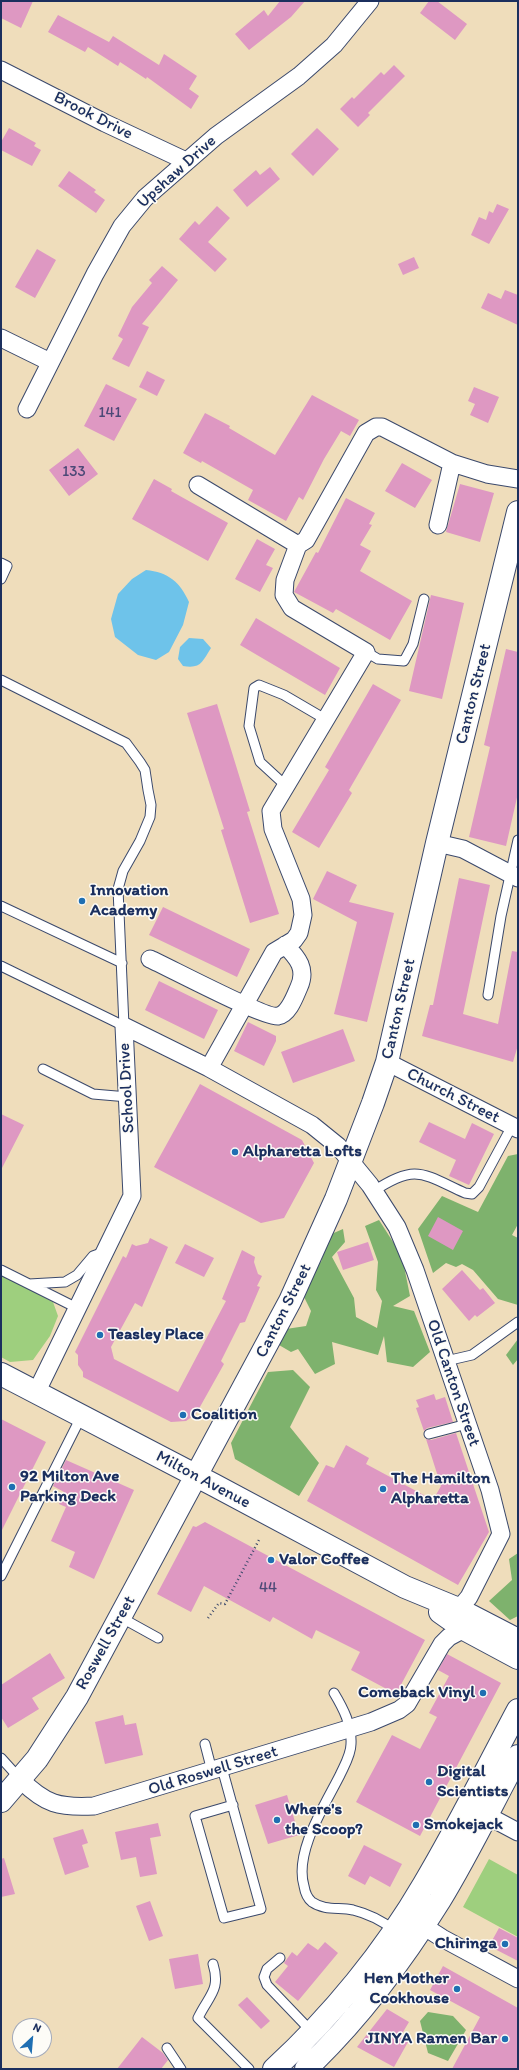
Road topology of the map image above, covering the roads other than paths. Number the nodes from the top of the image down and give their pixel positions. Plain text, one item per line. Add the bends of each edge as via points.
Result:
1 (370, 1) edge
2 (1, 70) edge
3 (186, 161) junction
4 (1, 338) edge
5 (50, 362) junction
6 (27, 409) dead end
7 (452, 463) junction
8 (518, 479) edge
9 (198, 485) dead end
10 (518, 512) edge
11 (438, 525) dead end
12 (298, 545) junction
13 (1, 563) edge
14 (1, 579) edge
15 (424, 599) dead end
16 (366, 652) junction
17 (1, 680) edge
18 (325, 719) junction
19 (285, 785) junction
20 (518, 840) edge
21 (437, 843) junction
22 (514, 876) edge
23 (1, 906) edge
24 (285, 944) junction
25 (150, 959) dead end
26 (122, 963) junction
27 (1, 966) edge
28 (488, 995) dead end
29 (244, 1005) junction
30 (124, 1026) junction
31 (387, 1062) junction
32 (209, 1068) junction
33 (43, 1069) dead end
34 (128, 1096) junction
35 (515, 1128) edge
36 (350, 1161) junction
37 (374, 1190) junction
38 (104, 1252) junction
39 (1, 1270) edge
40 (30, 1284) junction
41 (77, 1308) junction
42 (518, 1322) edge
43 (446, 1361) junction
44 (1, 1374) edge
45 (36, 1393) junction
46 (81, 1417) junction
47 (467, 1424) junction
48 (429, 1434) dead end
49 (196, 1476) junction
50 (1, 1576) edge
51 (405, 1587) junction
52 (456, 1608) junction
53 (120, 1618) junction
54 (464, 1630) junction
55 (158, 1638) dead end
56 (518, 1640) edge
57 (518, 1658) edge
58 (334, 1693) dead end
59 (518, 1710) edge
60 (349, 1728) junction
61 (205, 1744) dead end
62 (518, 1756) edge
63 (1, 1758) edge
64 (217, 1770) junction
65 (21, 1780) junction
66 (1, 1801) edge
67 (233, 1805) junction
68 (486, 1815) junction
69 (518, 1832) edge
70 (400, 1922) junction
71 (423, 1926) junction
72 (280, 1958) dead end
73 (213, 1964) dead end
74 (518, 1979) edge
75 (311, 2031) junction
76 (167, 2048) dead end
77 (181, 2069) edge
78 (249, 2069) edge
79 (274, 2069) edge
80 (306, 2069) edge

1 - 3 street, Upshaw Drive via 334,45 299,76
2 - 3 street, Brook Drive
3 - 5 street, Upshaw Drive via 145,198 122,226
4 - 5 street
5 - 6 street, Upshaw Drive
7 - 8 street via 487,474
7 - 11 street
7 - 12 street via 382,427 376,427 366,433 306,540
9 - 12 street
10 - 21 street, Canton Street
12 - 16 street via 285,580 284,595 292,608
13 - 14 lane via 7,566
15 - 16 lane via 413,644 404,661 378,659
16 - 18 street
17 - 26 lane via 126,743 144,770 151,805 150,817 123,871 118,889
18 - 19 street
18 - 19 lane via 284,695 259,685 254,688 249,726 260,762
19 - 24 street via 272,807 271,818 301,899 303,915 299,933 294,940
20 - 22 lane
21 - 22 street via 463,849
21 - 31 street, Canton Street
22 - 28 lane via 501,916
23 - 26 lane
24 - 29 street via 274,952
24 - 29 street via 302,966 302,978 285,1012 273,1016
25 - 29 street
26 - 30 lane
27 - 30 lane
29 - 32 street
30 - 32 street, School Drive
30 - 34 street, School Drive
31 - 35 street, Church Street
31 - 36 street, Canton Street
32 - 36 street, School Drive via 312,1124 338,1146
33 - 34 lane via 93,1094
34 - 38 street, School Drive via 132,1196
35 - 37 lane via 479,1187 472,1194 419,1173 403,1175
36 - 37 street, Old Canton Street
36 - 49 street, Canton Street via 316,1246 290,1301
37 - 43 street, Old Canton Street via 397,1227 415,1270
38 - 40 lane via 93,1256 77,1274 65,1282
38 - 41 street, School Drive
39 - 40 lane
40 - 41 lane
41 - 45 street, School Drive
42 - 43 lane via 472,1355
43 - 47 street, Old Canton Street
44 - 45 street, Milton Avenue
45 - 46 street, Milton Avenue
46 - 49 street, Milton Avenue
46 - 50 lane
47 - 48 lane
47 - 52 street, Old Canton Street via 501,1534 468,1597
49 - 51 street, Milton Avenue
49 - 53 street, Roswell Street
51 - 52 street, Milton Avenue
51 - 54 street, Milton Avenue
52 - 56 street, Milton Avenue
53 - 55 lane
53 - 65 street, Roswell Street via 65,1718
54 - 57 street, Milton Avenue
54 - 60 street, Old Roswell Street via 449,1636 442,1644 407,1704 389,1716
58 - 60 lane via 344,1710
59 - 70 street via 432,1870
60 - 64 street, Old Roswell Street
60 - 70 lane via 352,1745 348,1759 312,1832 303,1858 301,1878 306,1894 325,1909 352,1910
61 - 64 lane
62 - 68 street
63 - 65 lane
64 - 65 street, Old Roswell Street via 106,1803 79,1807 50,1803 34,1793
64 - 67 lane
65 - 66 street, Roswell Street
67 - 67 lane via 261,1909 224,1918 195,1816
68 - 69 street
68 - 71 street
70 - 71 street
70 - 75 street via 357,1979
71 - 74 street
71 - 80 street via 374,1993
72 - 75 lane via 267,1969 264,1977 267,1985
73 - 78 lane via 217,1978 214,1990 198,2018
75 - 79 street
76 - 77 lane

